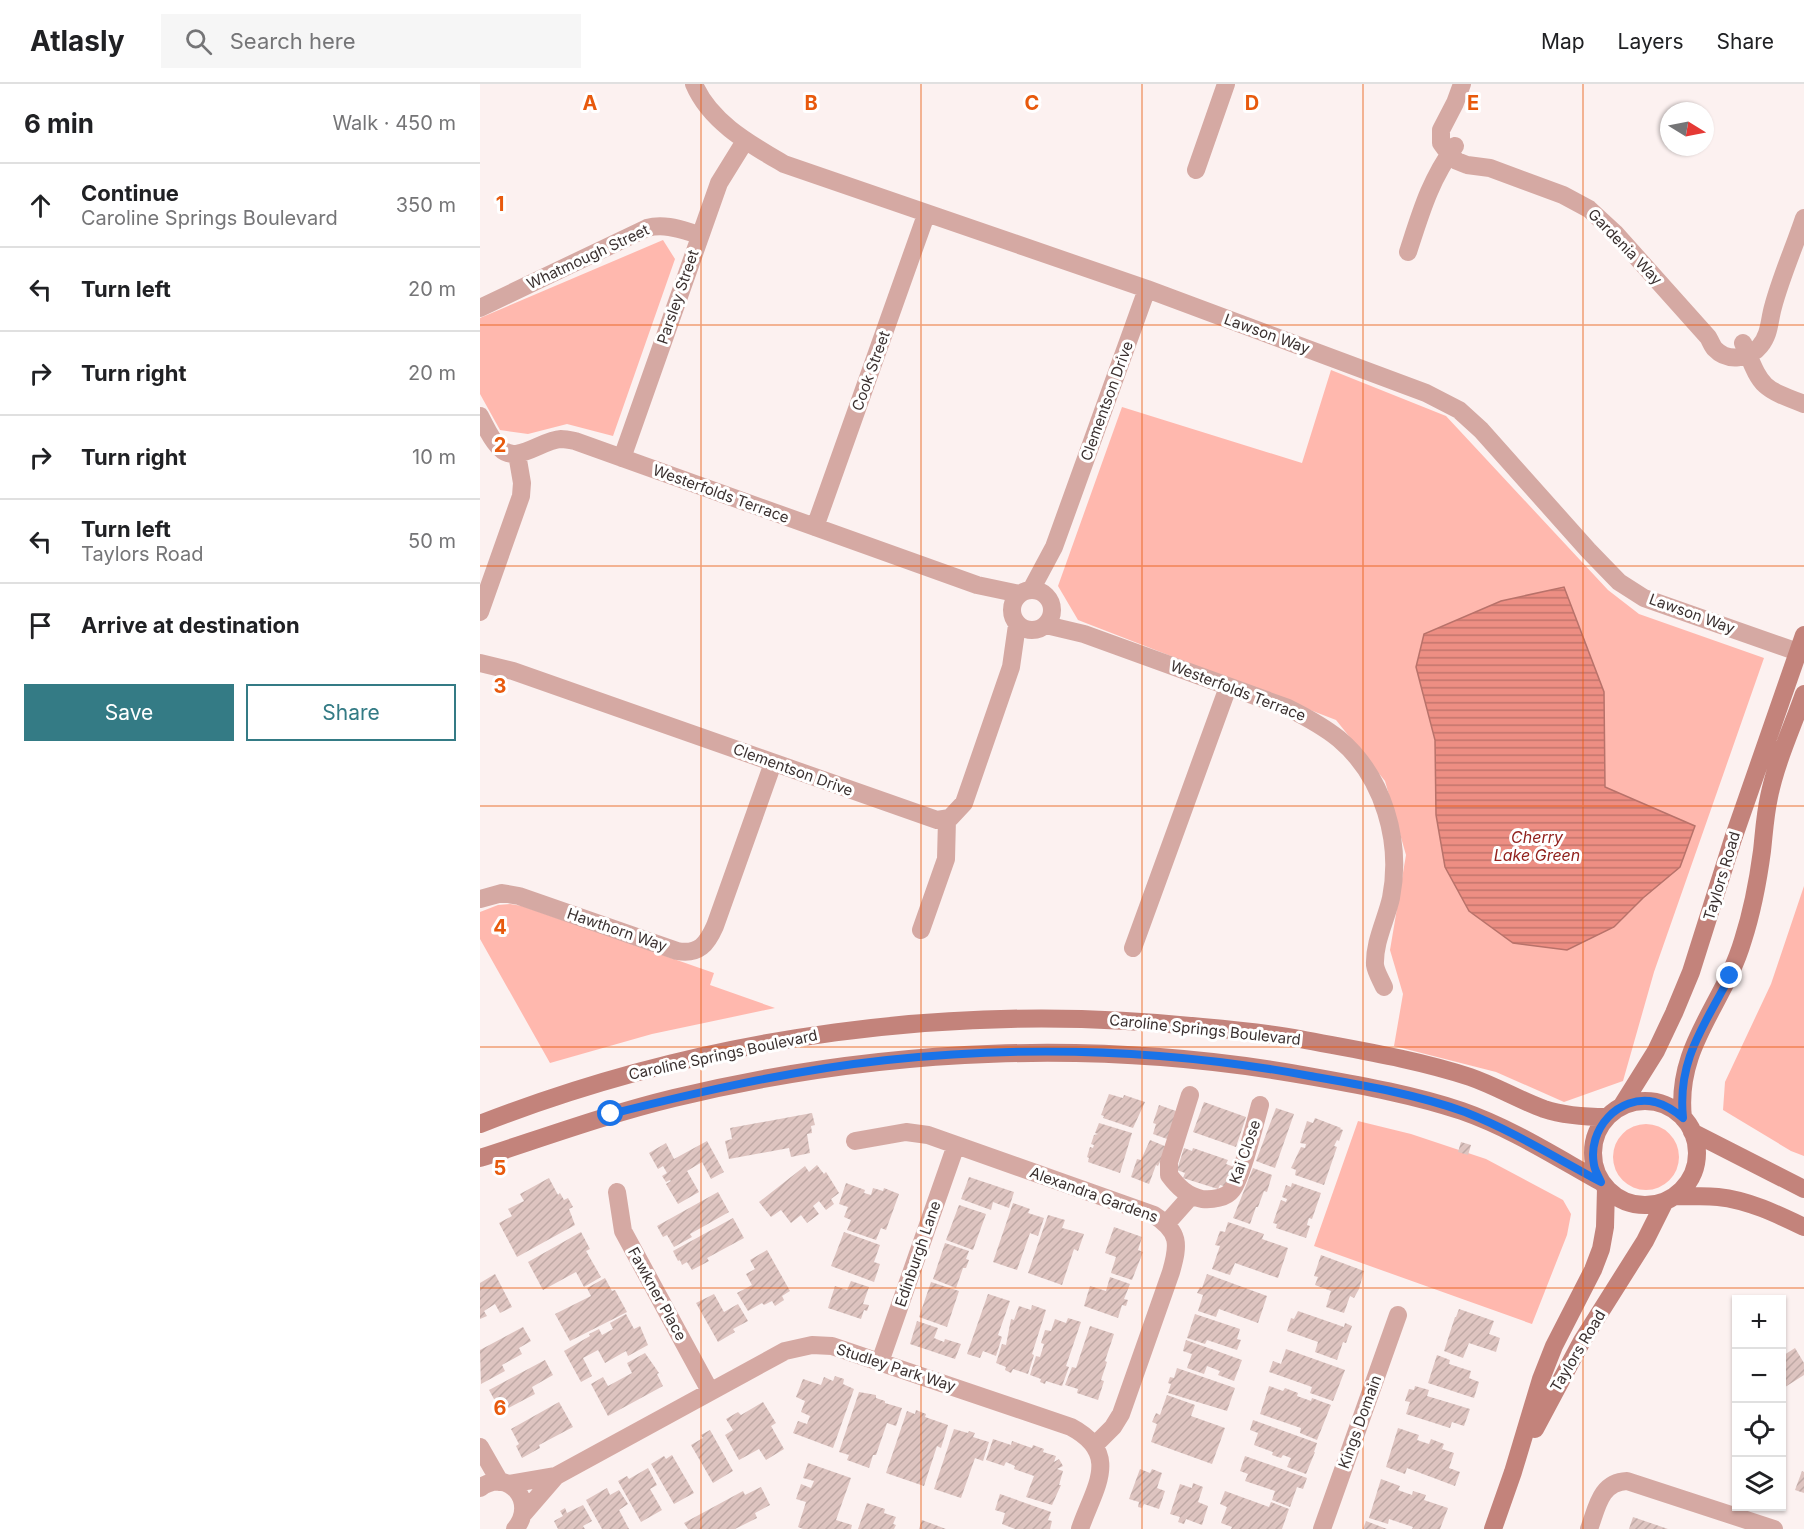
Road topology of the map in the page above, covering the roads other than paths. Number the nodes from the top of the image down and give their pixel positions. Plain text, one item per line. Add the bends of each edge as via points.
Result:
1 (694, 84) edge
2 (1226, 84) edge
3 (1461, 84) edge
4 (745, 141) junction
5 (1452, 150) junction
6 (1196, 170) dead end
7 (926, 214) junction
8 (1804, 218) edge
9 (700, 236) junction
10 (1408, 252) dead end
11 (1147, 289) junction
12 (480, 308) edge
13 (1746, 349) junction
14 (1804, 404) edge
15 (480, 416) edge
16 (518, 454) junction
17 (622, 458) junction
18 (815, 527) junction
19 (1033, 610) junction
20 (480, 612) edge
21 (1801, 644) edge
22 (480, 663) edge
23 (1228, 687) junction
24 (1804, 694) edge
25 (773, 763) junction
26 (947, 819) junction
27 (480, 899) edge
28 (921, 930) dead end
29 (1133, 948) dead end
30 (1384, 987) dead end
31 (1190, 1095) dead end
32 (1260, 1105) dead end
33 (1614, 1112) junction
34 (480, 1124) edge
35 (1688, 1125) junction
36 (855, 1141) dead end
37 (956, 1145) junction
38 (480, 1158) edge
39 (1604, 1185) junction
40 (1804, 1189) edge
41 (617, 1192) dead end
42 (1191, 1196) junction
43 (1670, 1198) junction
44 (1167, 1224) junction
45 (1804, 1227) edge
46 (1398, 1315) dead end
47 (880, 1362) junction
48 (710, 1391) junction
49 (1094, 1446) junction
50 (480, 1447) edge
51 (1513, 1472) junction
52 (556, 1476) junction
53 (504, 1483) junction
54 (480, 1488) edge
55 (521, 1523) edge
56 (1086, 1527) edge
57 (1322, 1529) edge
58 (1493, 1529) edge
59 (1589, 1529) edge
60 (1774, 1529) edge

1 - 4 street, Lawson Way via 713,113
2 - 6 street
3 - 5 street via 1440,136 1442,143
4 - 7 street, Lawson Way via 784,164
4 - 9 street, Parsley Street via 719,183
5 - 10 street via 1427,194
5 - 13 street, Gardenia Way via 1457,161 1490,168 1589,209 1615,233 1715,349 1742,358
7 - 11 street, Lawson Way
7 - 18 street, Cook Street
8 - 13 street via 1772,308 1766,338 1760,347
9 - 12 street, Whatmough Street via 665,226 647,228
9 - 17 street, Parsley Street
11 - 19 street, Clementson Drive
11 - 21 street, Lawson Way via 1426,393 1459,411 1481,430 1619,582 1644,598
13 - 14 street via 1762,384
15 - 16 street via 502,451
16 - 17 street, Westerfolds Terrace via 561,439
16 - 20 street via 522,496
17 - 18 street, Westerfolds Terrace
18 - 19 street, Westerfolds Terrace via 977,585
19 - 23 street, Westerfolds Terrace via 1084,634
19 - 26 street, Clementson Drive via 964,803
21 - 33 main road, Taylors Road via 1691,972 1656,1051
22 - 25 street, Clementson Drive via 513,670
23 - 29 street
23 - 30 street, Westerfolds Terrace via 1312,720 1355,756 1378,791 1390,824 1394,851 1394,876 1375,966
24 - 35 main road, Taylors Road via 1768,798 1758,877 1741,946 1688,1059 1683,1086
25 - 26 street, Clementson Drive via 924,817
25 - 27 street, Hawthorn Way via 715,926 699,950 677,951 519,896 502,893
26 - 28 street via 946,859
31 - 42 street via 1169,1162 1169,1175
32 - 42 street, Kai Close via 1232,1191 1210,1200
33 - 34 main road, Caroline Springs Boulevard via 1569,1115 1546,1110 1467,1076 1295,1038 1157,1022 997,1018 914,1023 750,1047 649,1068
33 - 35 main road via 1637,1102 1654,1102 1670,1108
33 - 39 main road via 1597,1132 1593,1149 1594,1166
35 - 40 main road
35 - 43 main road via 1696,1145 1693,1173
36 - 37 street, Alexandra Gardens via 906,1132
37 - 44 street, Alexandra Gardens via 1154,1215
37 - 47 street, Edinburgh Lane
38 - 39 main road, Caroline Springs Boulevard via 611,1114 745,1083 886,1060 1023,1052 1203,1060 1348,1083 1463,1112 1531,1143
39 - 43 main road via 1615,1197 1640,1205
39 - 51 main road, Taylors Road via 1601,1249 1554,1346
41 - 48 street, Fawkner Place via 623,1231
42 - 44 street
43 - 45 main road via 1720,1197 1740,1201
43 - 51 main road, Taylors Road via 1560,1379
44 - 49 street, Alexandra Gardens via 1175,1236 1177,1251 1172,1269 1121,1414
46 - 57 street, Kings Domain
47 - 48 street, Studley Park Way via 832,1346 812,1345 785,1351
47 - 49 street, Studley Park Way via 1071,1427
48 - 52 street, Studley Park Way
49 - 56 street via 1101,1467
50 - 53 street
51 - 58 main road, Taylors Road
52 - 53 street, Studley Park Way
52 - 55 street, Studley Park Way
53 - 54 street, Studley Park Way via 492,1482
53 - 55 street via 521,1496
59 - 60 street via 1605,1489 1627,1481

